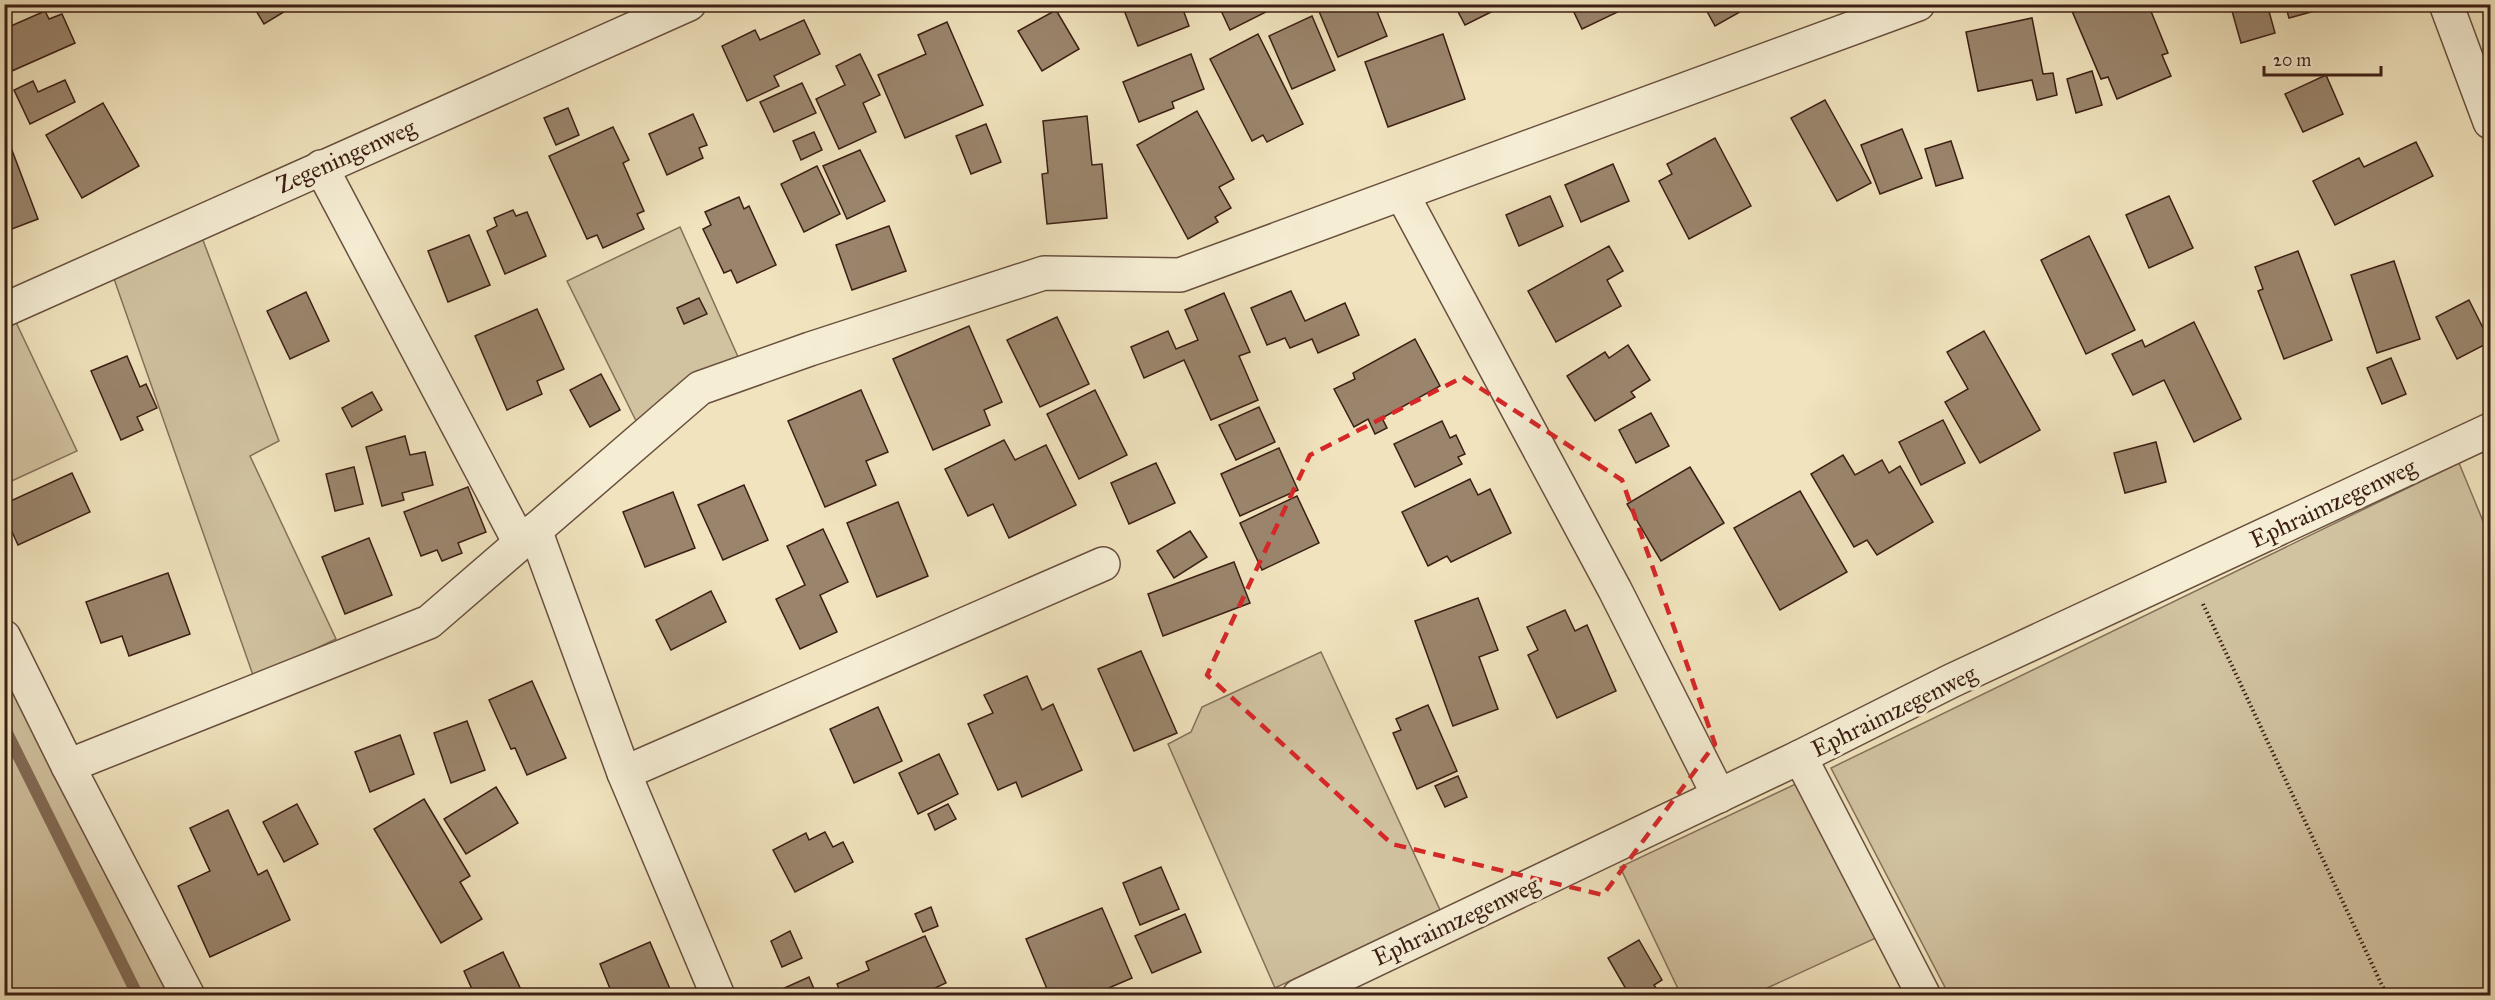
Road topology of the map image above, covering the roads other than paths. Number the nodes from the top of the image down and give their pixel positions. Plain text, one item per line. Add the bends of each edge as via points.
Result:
1 (689, 4) edge
2 (1918, 4) edge
3 (2446, 4) edge
4 (2490, 122) edge
5 (321, 167) junction
6 (1402, 194) junction
7 (4, 310) edge
8 (2490, 430) edge
9 (527, 537) junction
10 (1103, 564) dead end
11 (4, 637) edge
12 (1800, 757) junction
13 (68, 766) junction
14 (624, 773) junction
15 (1719, 796) junction
16 (188, 996) edge
17 (718, 996) edge
18 (1299, 996) edge
19 (1924, 996) edge

1 - 5 street, Zegeningenweg
2 - 6 street
3 - 4 street
5 - 7 street, Zegeningenweg
5 - 9 street
6 - 9 street via 1180,275 1044,273 700,388
6 - 15 street via 1615,590
8 - 12 street, Ephraimzegenweg via 1951,681
9 - 13 street via 429,622
9 - 14 street
10 - 14 street
11 - 13 street
12 - 15 street, Ephraimzegenweg
12 - 19 street
13 - 16 street
14 - 17 street
15 - 18 street, Ephraimzegenweg

